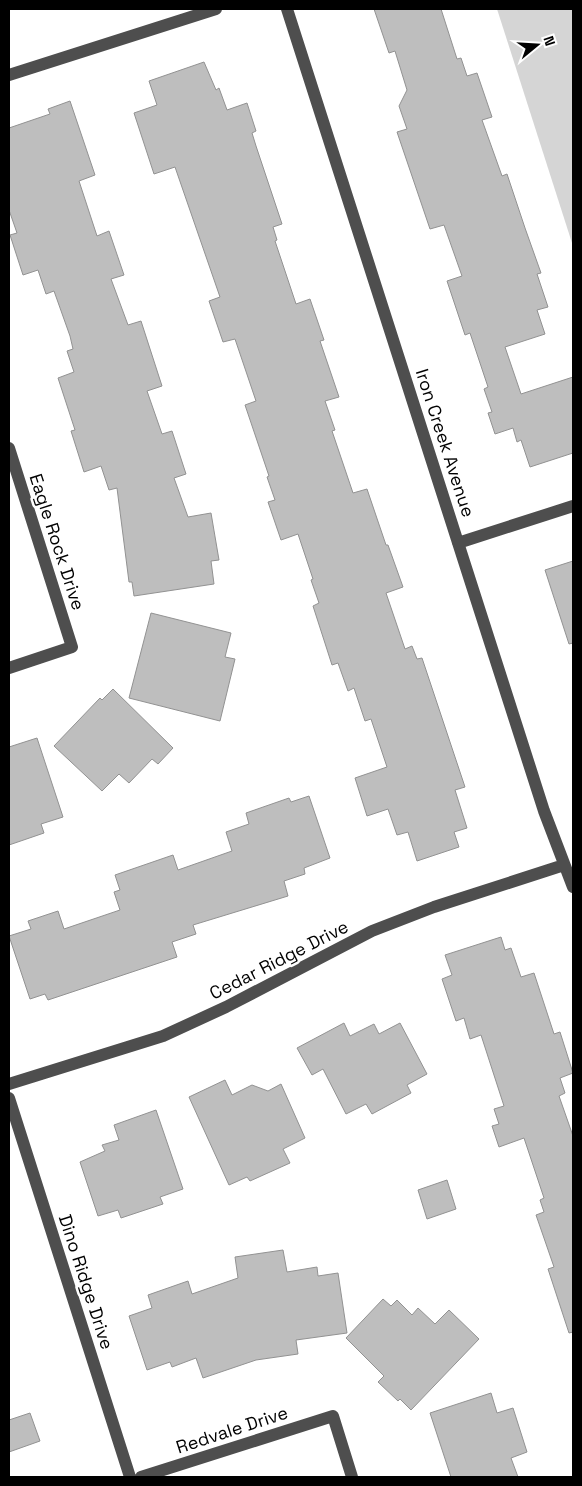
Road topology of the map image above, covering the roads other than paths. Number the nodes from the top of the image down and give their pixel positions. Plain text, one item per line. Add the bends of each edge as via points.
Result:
1 (216, 9) edge
2 (287, 9) edge
3 (9, 75) edge
4 (9, 448) edge
5 (573, 506) edge
6 (458, 543) junction
7 (9, 668) edge
8 (564, 865) junction
9 (573, 887) edge
10 (9, 1084) edge
11 (9, 1098) edge
12 (130, 1477) edge
13 (141, 1477) edge
14 (352, 1477) edge

1 - 3 street
2 - 6 street, Iron Creek Avenue
4 - 7 street, Eagle Rock Drive via 72,647
5 - 6 street
6 - 8 street, Iron Creek Avenue
8 - 9 street, Iron Creek Avenue
8 - 10 street, Cedar Ridge Drive via 434,907 372,931 163,1036
11 - 12 street, Dino Ridge Drive
13 - 14 street, Redvale Drive via 333,1416

